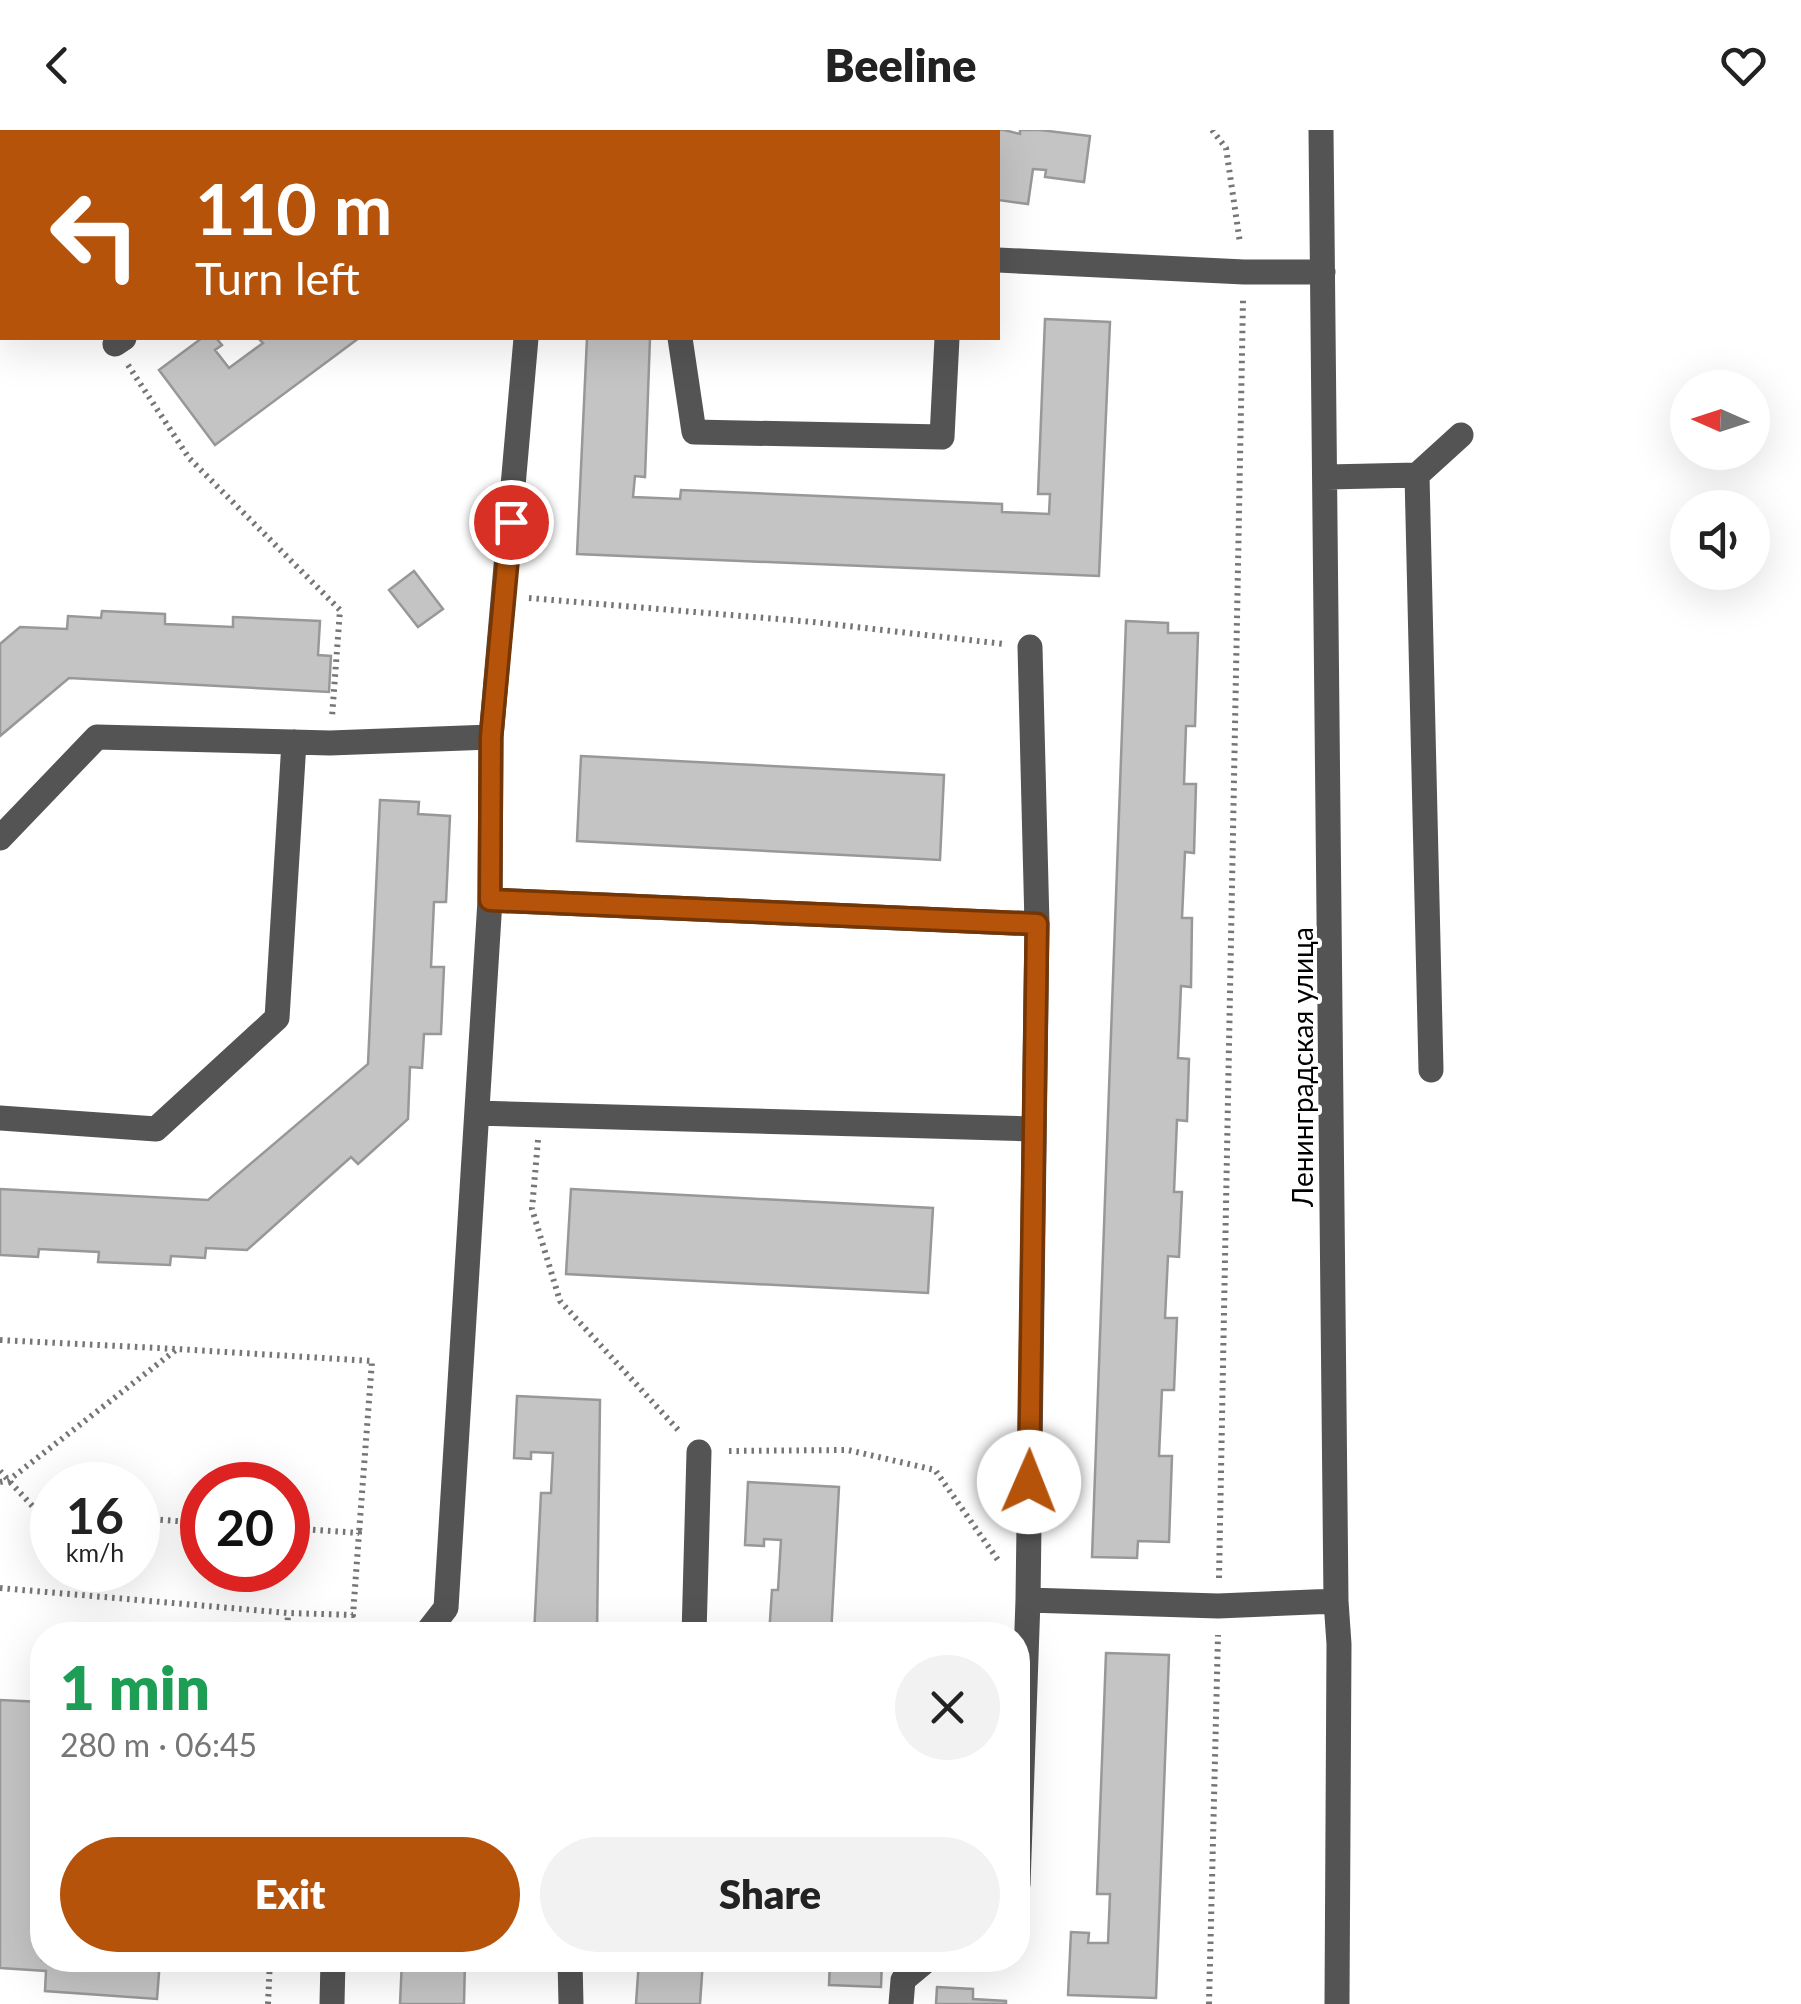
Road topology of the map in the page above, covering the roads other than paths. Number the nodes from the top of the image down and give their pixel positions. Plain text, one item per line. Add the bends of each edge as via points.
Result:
1 (1321, 130) edge
2 (1000, 260) edge
3 (1323, 272) junction
4 (526, 340) edge
5 (680, 340) edge
6 (946, 340) edge
7 (1461, 434) dead end
8 (1418, 476) junction
9 (1327, 478) junction
10 (1030, 647) road end
11 (491, 737) junction
12 (294, 742) junction
13 (0, 838) edge
14 (490, 900) junction
15 (1037, 924) junction
16 (1431, 1070) dead end
17 (477, 1113) junction
18 (0, 1118) edge
19 (1033, 1129) junction
20 (699, 1452) road end
21 (1028, 1600) junction
22 (1336, 1601) junction
23 (435, 1622) edge
24 (694, 1622) edge
25 (1027, 1622) edge
26 (333, 1972) edge
27 (570, 1972) edge
28 (913, 1972) edge
29 (332, 2004) edge
30 (570, 2004) edge
31 (902, 2004) edge
32 (1337, 2004) edge

1 - 3 street, Ленинградская улица
2 - 3 street
3 - 9 street, Ленинградская улица
4 - 11 street
5 - 6 street via 694,432 942,437
7 - 8 street
8 - 9 street
8 - 16 street
9 - 22 street, Ленинградская улица
10 - 15 street
11 - 12 street
11 - 14 street
12 - 13 street via 98,737
12 - 18 street via 277,1018 156,1129
14 - 15 street
14 - 17 street
15 - 19 street
17 - 19 street
17 - 23 street via 446,1608
19 - 21 street
20 - 24 street
21 - 22 street via 1218,1606
21 - 25 street
22 - 32 street, Ленинградская улица
26 - 29 street
27 - 30 street
28 - 31 street via 903,1980

